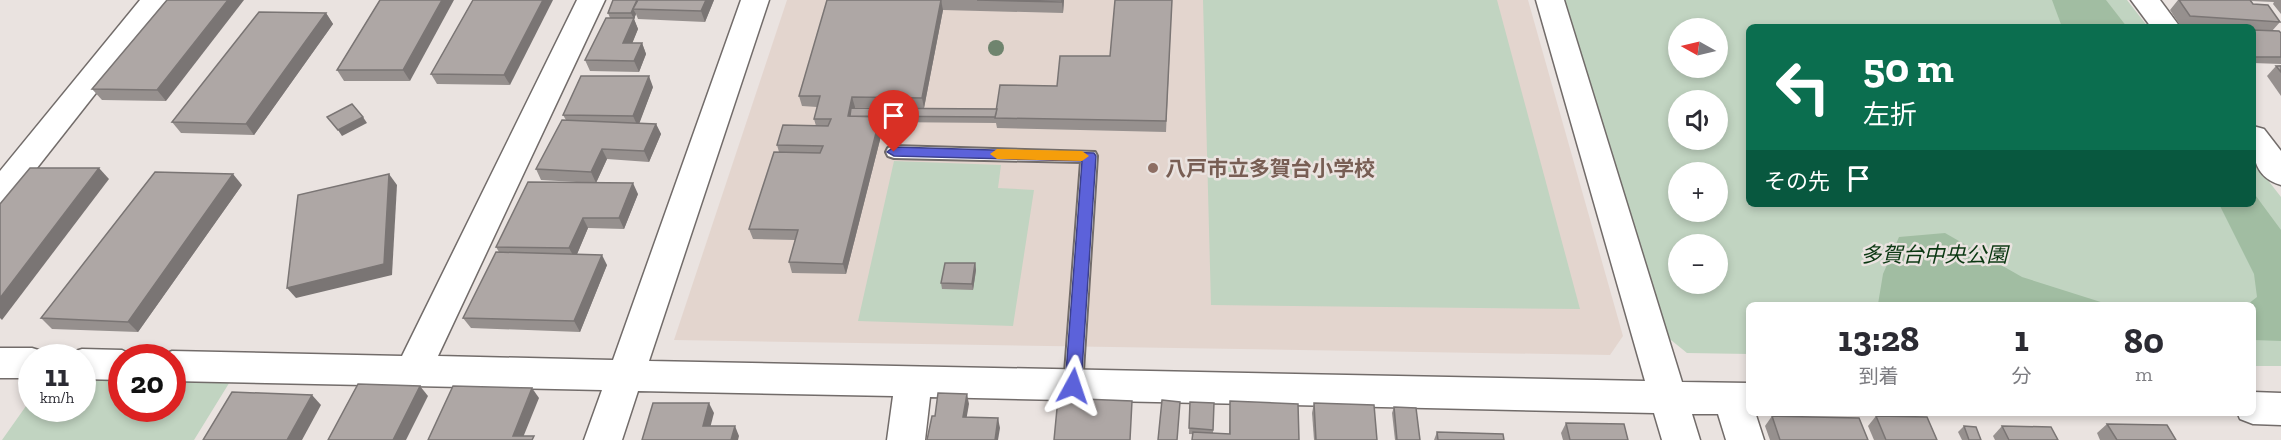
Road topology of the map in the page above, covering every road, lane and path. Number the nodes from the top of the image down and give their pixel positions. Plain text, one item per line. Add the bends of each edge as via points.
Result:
1 (155, 0) edge
2 (591, 0) edge
3 (755, 0) edge
4 (1550, 0) edge
5 (2145, 0) edge
6 (2164, 24) edge
7 (2256, 141) edge
8 (894, 152) dead end
9 (2281, 173) edge
10 (0, 194) edge
11 (0, 363) edge
12 (18, 363) edge
13 (186, 366) edge
14 (413, 370) junction
15 (624, 375) junction
16 (914, 383) junction
17 (1073, 386) junction
18 (1669, 397) junction
19 (1740, 399) edge
20 (2256, 408) edge
21 (2281, 409) edge
22 (603, 440) edge
23 (906, 440) edge
24 (1681, 440) edge
25 (1745, 440) edge

1 - 10 street
2 - 14 street
3 - 15 street
4 - 18 street
5 - 6 street
7 - 9 street
8 - 17 lane via 1089,156
11 - 12 street
13 - 14 street
14 - 15 street
15 - 16 street
15 - 22 street
16 - 17 street
16 - 23 street
17 - 18 street
18 - 19 street
18 - 24 street
19 - 25 street
20 - 21 street

